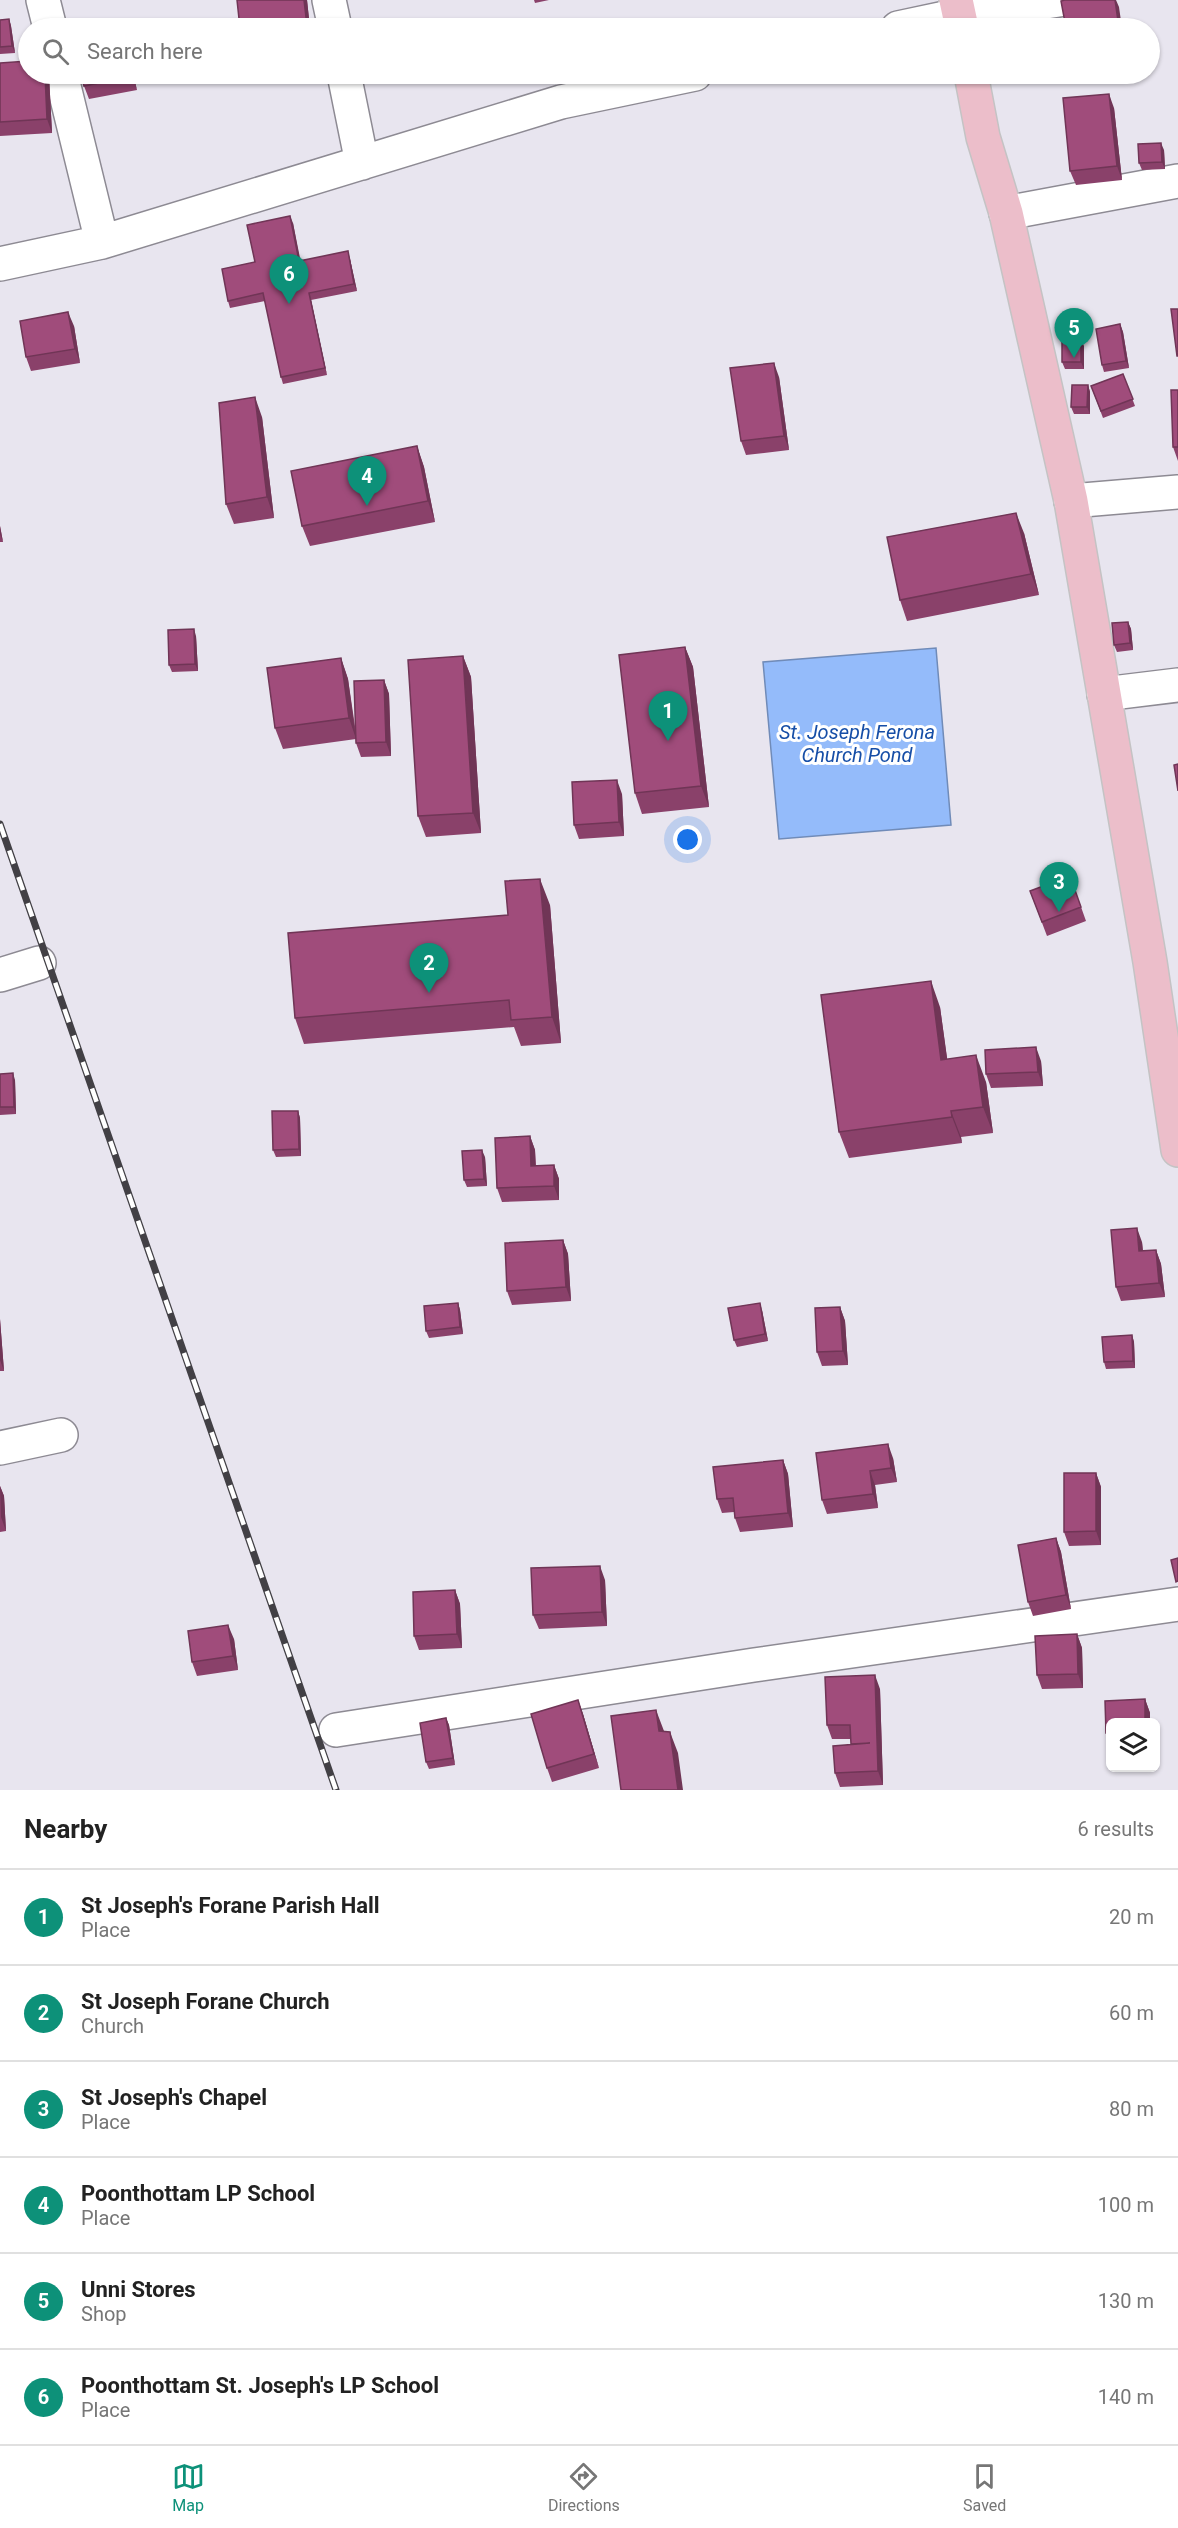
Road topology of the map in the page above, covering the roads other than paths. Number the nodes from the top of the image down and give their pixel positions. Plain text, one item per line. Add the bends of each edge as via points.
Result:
1 (43, 0) edge
2 (329, 0) edge
3 (1059, 0) edge
4 (959, 14) edge
5 (48, 18) edge
6 (333, 18) edge
7 (942, 18) edge
8 (63, 84) edge
9 (346, 84) edge
10 (647, 84) edge
11 (973, 84) edge
12 (362, 163) junction
13 (1178, 181) edge
14 (1006, 213) junction
15 (102, 242) junction
16 (0, 264) edge
17 (1178, 492) edge
18 (1071, 501) junction
19 (1178, 685) edge
20 (1104, 694) junction
21 (39, 963) dead end
22 (0, 975) edge
23 (1176, 1111) edge
24 (1178, 1150) edge
25 (61, 1435) dead end
26 (0, 1448) edge
27 (1178, 1604) edge
28 (336, 1730) dead end

1 - 5 street
2 - 6 street
3 - 4 street
4 - 7 street
8 - 15 street
9 - 12 street
10 - 12 street via 561,102
11 - 14 main road via 983,137
12 - 15 street
13 - 14 street
14 - 18 main road
15 - 16 street
17 - 18 street
18 - 20 main road
19 - 20 street
20 - 23 main road
21 - 22 street
23 - 24 main road
25 - 26 street
27 - 28 street

